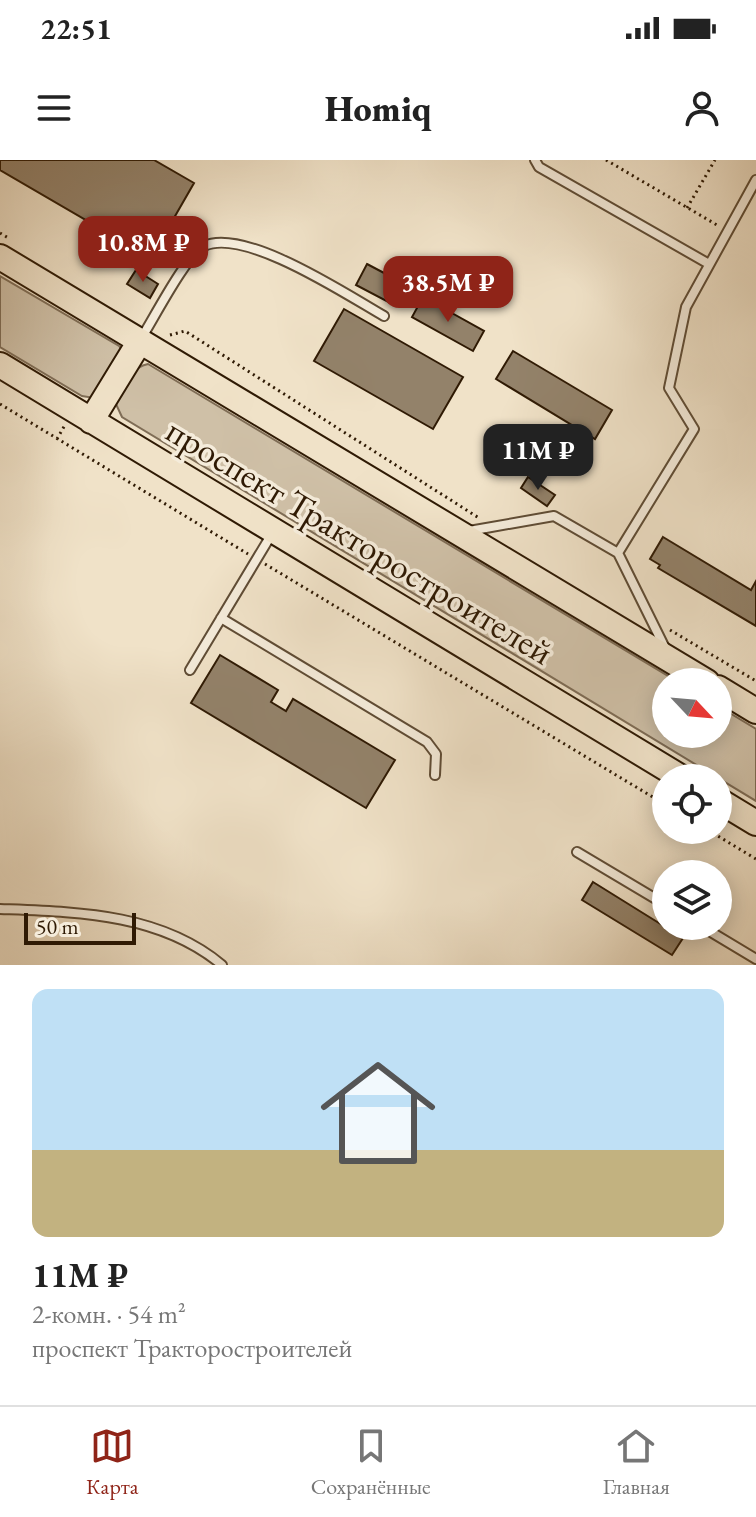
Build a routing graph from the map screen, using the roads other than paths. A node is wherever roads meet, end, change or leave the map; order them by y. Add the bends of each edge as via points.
1 (535, 160) edge
2 (756, 180) edge
3 (752, 195) edge
4 (7, 249) edge
5 (709, 264) junction
6 (384, 316) dead end
7 (145, 332) junction
8 (0, 365) edge
9 (79, 421) junction
10 (274, 531) junction
11 (459, 532) junction
12 (618, 553) junction
13 (221, 618) junction
14 (671, 660) junction
15 (684, 668) edge
16 (190, 670) dead end
17 (732, 696) edge
18 (756, 711) edge
19 (659, 764) edge
20 (435, 775) dead end
21 (732, 808) edge
22 (756, 823) edge
23 (577, 852) dead end
24 (652, 897) edge
25 (0, 909) edge
26 (724, 940) edge
27 (756, 959) edge
28 (222, 965) edge

1 - 5 lane
2 - 3 lane
3 - 5 lane
4 - 7 main road, проспект Тракторостроителей
5 - 12 lane via 686,307 669,388 694,429
6 - 7 lane via 286,261 258,249 219,244 204,246 191,258
7 - 9 main road
7 - 11 main road, проспект Тракторостроителей
8 - 9 main road, проспект Тракторостроителей
9 - 10 main road, проспект Тракторостроителей
10 - 13 lane
10 - 19 main road, проспект Тракторостроителей
11 - 12 lane via 554,516
11 - 14 main road, проспект Тракторостроителей
12 - 14 lane
13 - 16 lane
13 - 20 lane via 427,742 436,754
14 - 15 main road, проспект Тракторостроителей
17 - 18 main road
21 - 22 main road
23 - 24 lane
25 - 28 lane via 121,919 187,941
26 - 27 lane

